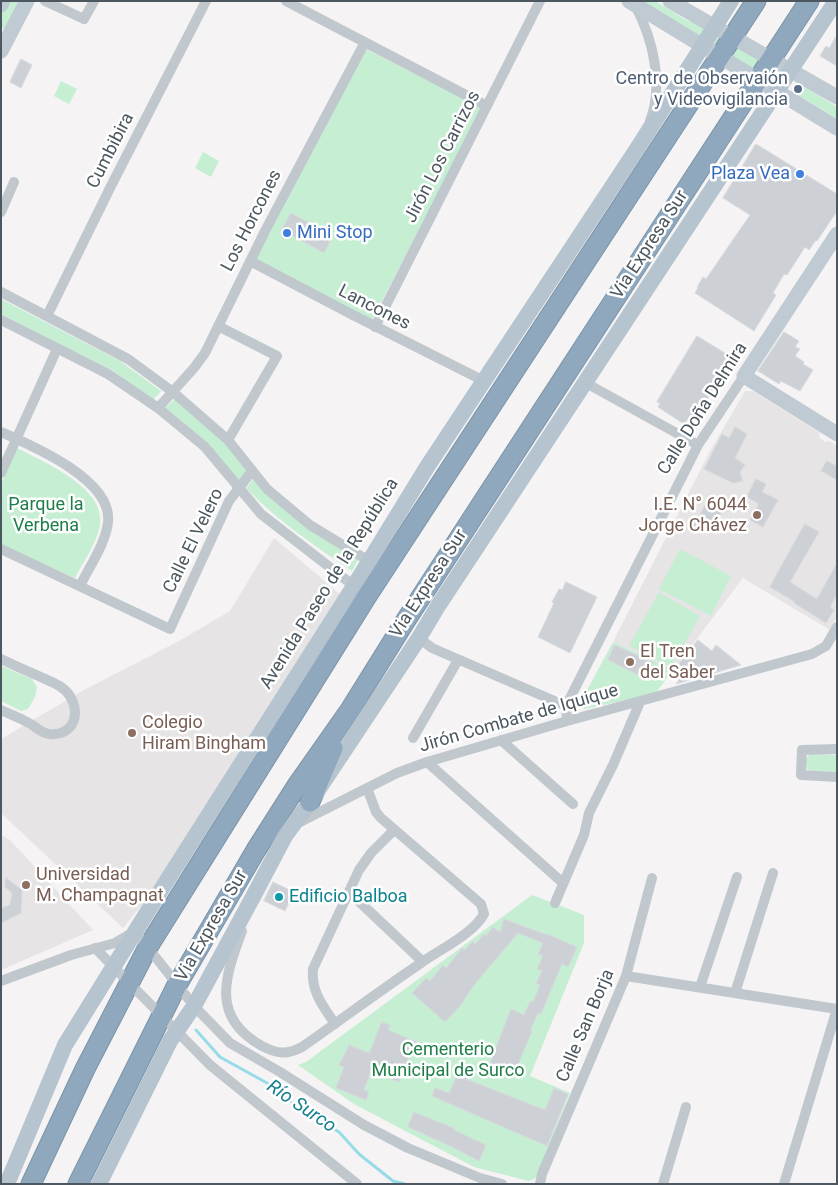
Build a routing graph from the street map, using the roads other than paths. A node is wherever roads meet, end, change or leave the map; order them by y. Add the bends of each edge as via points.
1 (3, 1) edge
2 (27, 1) edge
3 (45, 1) edge
4 (94, 1) edge
5 (206, 1) edge
6 (286, 1) edge
7 (540, 1) edge
8 (663, 1) edge
9 (670, 1) edge
10 (731, 1) edge
11 (756, 1) edge
12 (809, 1) edge
13 (836, 1) edge
14 (632, 2) edge
15 (1, 5) edge
16 (697, 16) junction
17 (715, 27) junction
18 (6, 33) edge
19 (732, 37) junction
20 (365, 42) junction
21 (703, 46) junction
22 (1, 51) edge
23 (719, 56) junction
24 (771, 59) junction
25 (791, 71) junction
26 (758, 80) junction
27 (778, 92) junction
28 (837, 98) edge
29 (487, 106) junction
30 (837, 128) edge
31 (637, 149) junction
32 (14, 182) dead end
33 (1, 212) edge
34 (837, 234) edge
35 (250, 261) junction
36 (1, 292) edge
37 (47, 316) junction
38 (1, 320) edge
39 (218, 326) junction
40 (375, 327) junction
41 (57, 349) junction
42 (744, 376) junction
43 (484, 381) junction
44 (586, 383) junction
45 (173, 392) junction
46 (158, 408) junction
47 (1, 432) edge
48 (837, 434) edge
49 (17, 439) junction
50 (228, 440) junction
51 (698, 445) junction
52 (252, 470) junction
53 (1, 473) edge
54 (239, 487) junction
55 (1, 549) edge
56 (369, 562) junction
57 (80, 586) junction
58 (354, 586) junction
59 (837, 627) edge
60 (419, 638) junction
61 (1, 659) edge
62 (458, 660) junction
63 (640, 702) junction
64 (566, 706) junction
65 (1, 710) edge
66 (350, 710) junction
67 (567, 721) junction
68 (413, 738) dead end
69 (501, 740) junction
70 (837, 749) edge
71 (427, 762) junction
72 (837, 777) edge
73 (367, 788) junction
74 (310, 802) junction
75 (573, 804) dead end
76 (294, 824) junction
77 (394, 830) junction
78 (773, 873) dead end
79 (737, 877) dead end
80 (652, 878) dead end
81 (563, 883) junction
82 (349, 892) junction
83 (254, 895) junction
84 (555, 903) dead end
85 (135, 931) junction
86 (148, 947) junction
87 (95, 948) junction
88 (422, 961) junction
89 (113, 967) junction
90 (626, 976) junction
91 (1, 982) edge
92 (129, 983) junction
93 (177, 985) junction
94 (700, 987) junction
95 (735, 993) junction
96 (194, 1006) junction
97 (162, 1017) junction
98 (836, 1017) edge
99 (335, 1024) junction
100 (176, 1031) junction
101 (686, 1108) dead end
102 (7, 1184) edge
103 (31, 1184) edge
104 (78, 1184) edge
105 (98, 1184) edge
106 (358, 1184) edge
107 (502, 1184) edge
108 (540, 1184) edge
109 (663, 1184) edge
110 (784, 1184) edge

1 - 15 main road
2 - 18 main road
3 - 4 street via 84,19
5 - 37 street, Cumbibira
6 - 20 street
7 - 29 street, Jirón Los Carrizos
8 - 16 main road via 685,14
9 - 16 main road
10 - 17 main road, Avenida Paseo de la República
11 - 19 highway
12 - 24 highway, Via Expresa Sur
13 - 25 main road
14 - 21 main road
14 - 31 street, Avenida Paseo de la República via 651,46 656,86 651,118
16 - 17 main road
17 - 19 main road
17 - 21 main road, Avenida Paseo de la República
18 - 22 main road
19 - 23 highway
19 - 24 main road
20 - 29 street
20 - 35 street, Los Horcones
21 - 23 main road
21 - 31 main road, Avenida Paseo de la República
23 - 26 main road
23 - 86 highway via 367,596
24 - 25 main road
24 - 26 highway, Via Expresa Sur
25 - 27 main road
25 - 28 main road
26 - 27 main road
26 - 66 highway, Via Expresa Sur
27 - 30 main road
27 - 44 main road
29 - 40 street, Jirón Los Carrizos
31 - 43 main road, Avenida Paseo de la República
32 - 33 street
34 - 42 main road, Calle Doña Delmira
35 - 39 street, Los Horcones
35 - 40 street, Lancones
36 - 37 street
37 - 45 street via 128,359
38 - 41 street
39 - 45 street, Los Horcones via 194,368
39 - 50 street via 277,356
40 - 43 street, Lancones
41 - 46 street via 108,374
41 - 49 street
42 - 48 main road
42 - 51 street, Calle Doña Delmira
43 - 56 main road, Avenida Paseo de la República
44 - 51 street
44 - 60 main road
45 - 46 street, Los Horcones
45 - 50 street
46 - 54 street via 205,447
47 - 49 street
49 - 53 street
49 - 57 street via 57,459 80,475 101,496 109,521
50 - 52 street
51 - 64 street, Calle Doña Delmira
52 - 54 street, Calle El Velero
52 - 56 street via 267,489 310,525
54 - 57 street, Calle El Velero via 229,501 170,629
54 - 58 street via 261,514
55 - 57 street
56 - 58 main road, Avenida Paseo de la República
58 - 85 main road, Avenida Paseo de la República
59 - 63 street, Jirón Combate de Iquique via 826,646 812,654
60 - 62 street
60 - 74 main road
61 - 65 street via 60,686 72,697 76,712 71,726 52,734
62 - 64 street
62 - 68 street
63 - 67 street, Jirón Combate de Iquique
63 - 81 street via 589,813 584,835
64 - 67 street
66 - 74 highway
66 - 93 highway, Via Expresa Sur via 256,850
67 - 69 street, Jirón Combate de Iquique
69 - 71 street, Jirón Combate de Iquique
69 - 75 street
70 - 72 street via 802,750 801,775
71 - 73 street, Jirón Combate de Iquique
71 - 81 street
73 - 76 street, Jirón Combate de Iquique
73 - 77 street via 376,812
74 - 76 main road
76 - 83 main road via 284,836
77 - 82 street via 364,861
77 - 88 street via 463,887 484,909 475,926
78 - 95 street
79 - 94 street
80 - 90 street, Calle San Borja
81 - 84 street
82 - 88 street
82 - 99 street via 313,969 317,998
83 - 96 main road
83 - 99 street via 229,966 225,989 231,1015 239,1028 258,1043 284,1053 294,1051
85 - 86 street
85 - 87 street via 115,943
85 - 89 main road, Avenida Paseo de la República
86 - 92 highway
86 - 93 street
87 - 89 street
87 - 91 street
88 - 99 street
89 - 92 street
89 - 102 main road, Avenida Paseo de la República via 65,1045
90 - 94 street
90 - 108 street, Calle San Borja
92 - 97 street
92 - 103 highway
93 - 96 street
93 - 97 highway, Via Expresa Sur
94 - 95 street
95 - 98 street
96 - 100 main road
96 - 107 street via 230,1043 364,1125 408,1148
97 - 100 street
97 - 104 highway, Via Expresa Sur
98 - 110 street
100 - 105 main road
100 - 106 street via 226,1078
101 - 109 street

